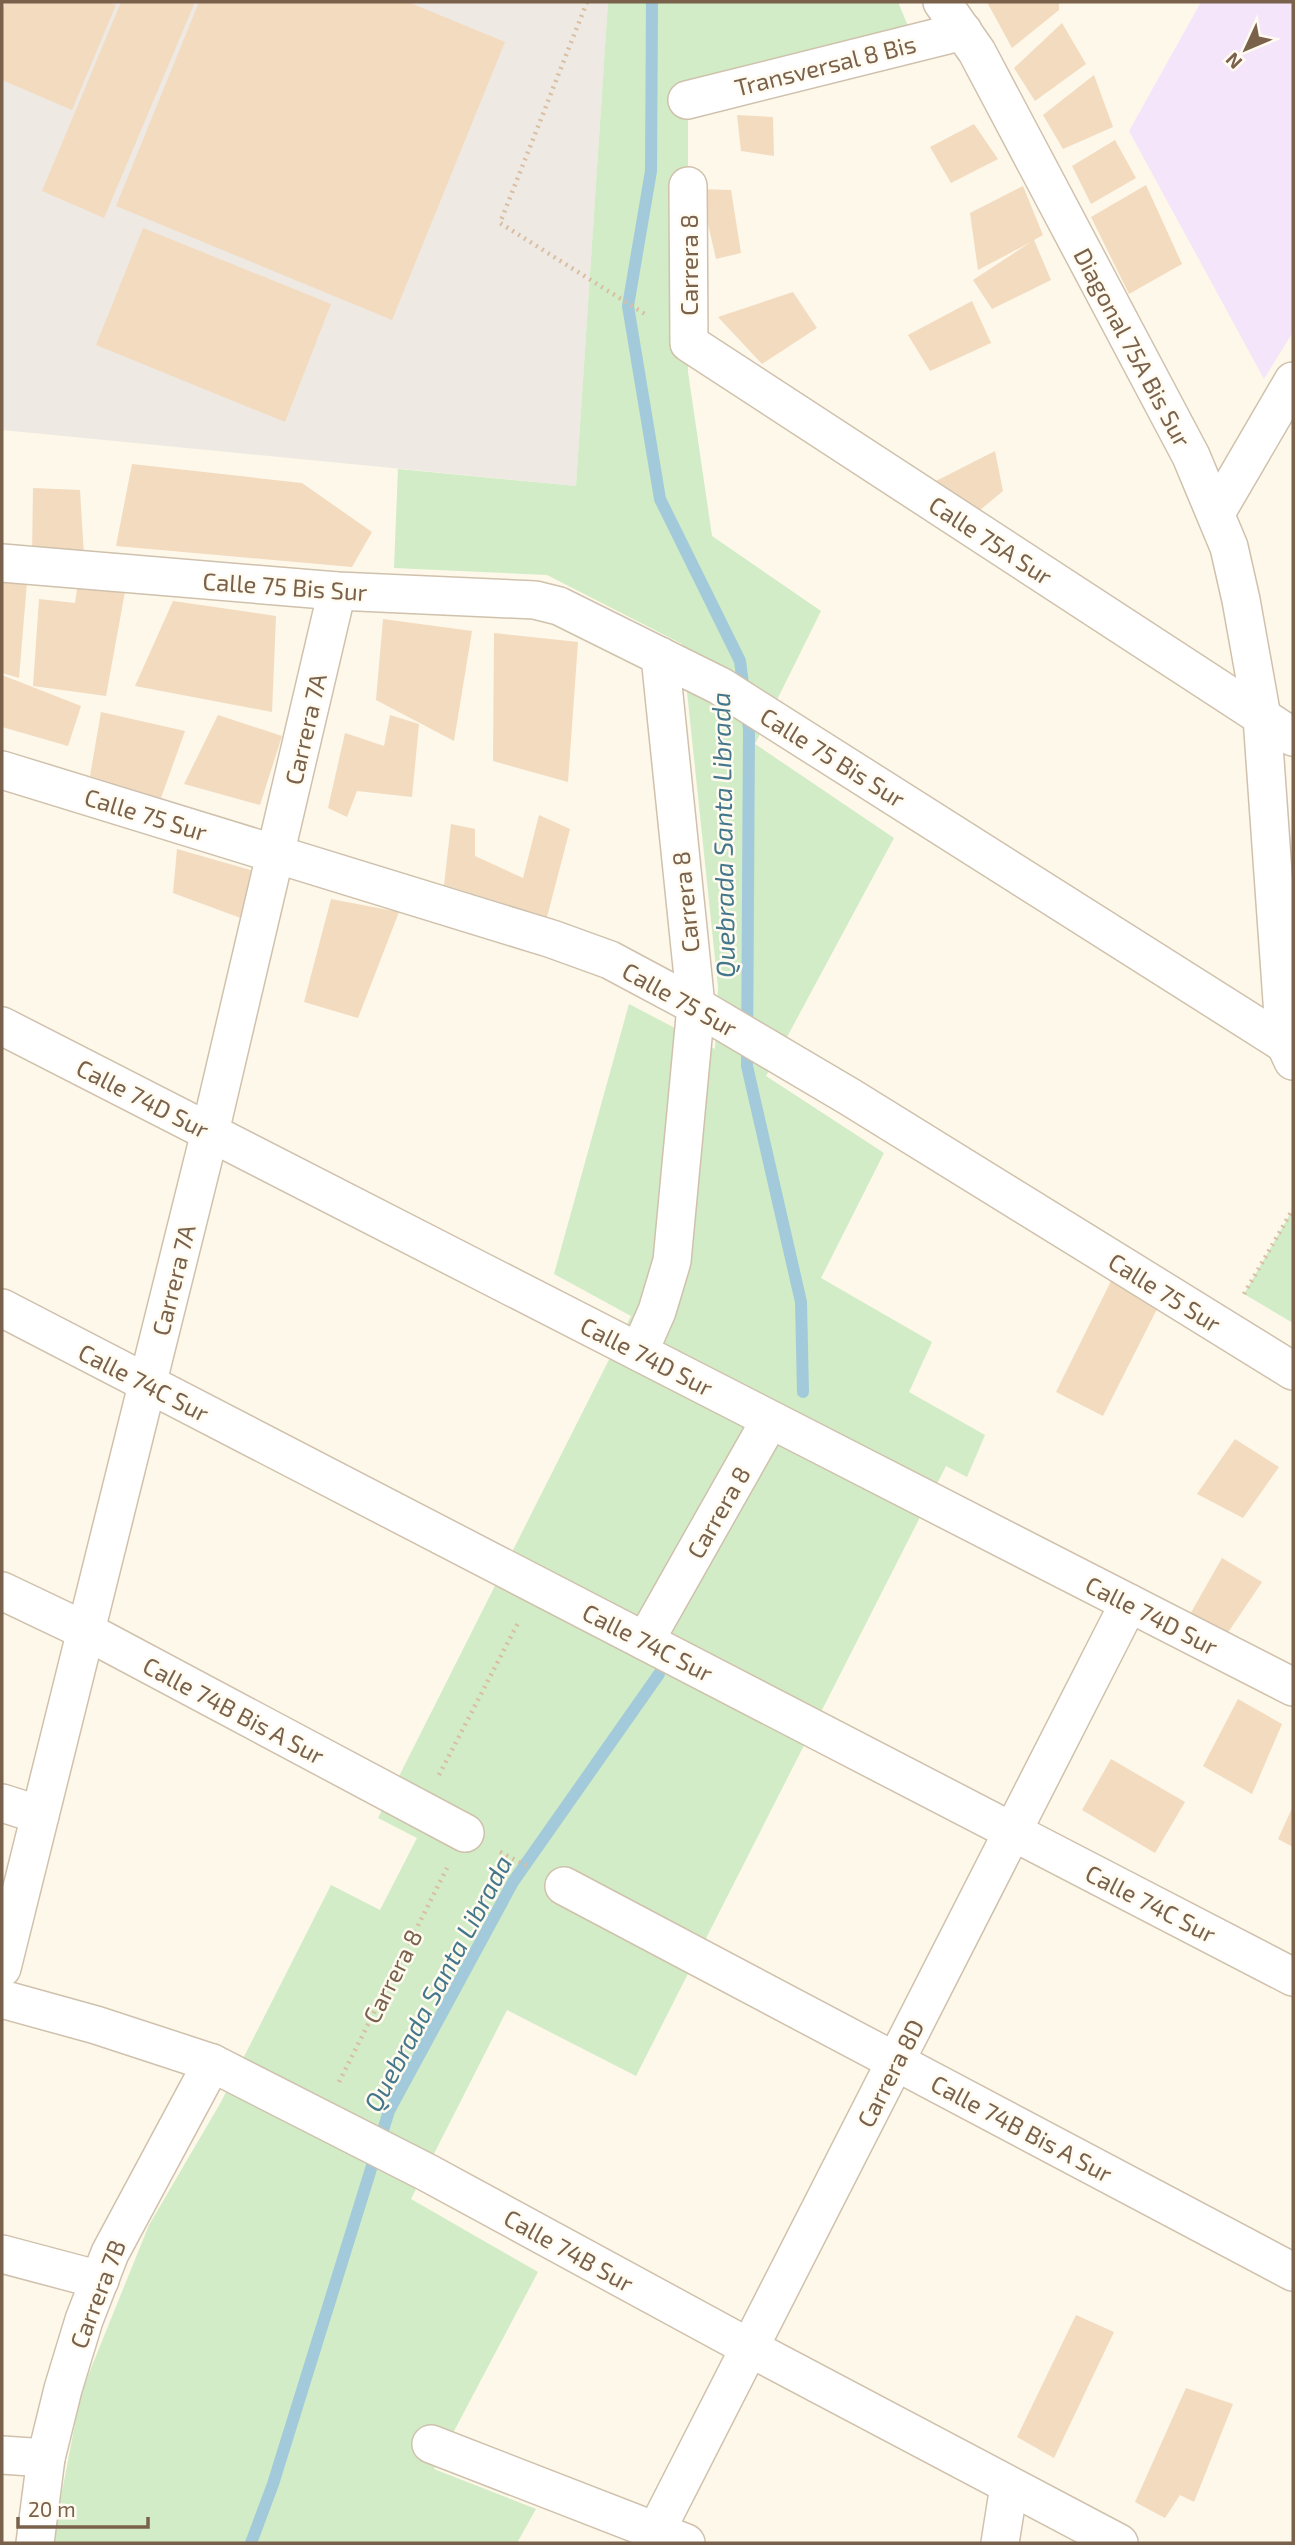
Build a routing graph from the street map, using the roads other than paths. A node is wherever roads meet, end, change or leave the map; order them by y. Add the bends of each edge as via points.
1 (942, 2) edge
2 (963, 31) junction
3 (687, 100) dead end
4 (688, 186) dead end
5 (689, 343) joint
6 (1293, 381) edge
7 (1216, 513) junction
8 (2, 563) edge
9 (337, 591) junction
10 (660, 656) junction
11 (1262, 717) junction
12 (1293, 737) edge
13 (2, 770) edge
14 (275, 853) junction
15 (708, 1013) junction
16 (2, 1026) edge
17 (1289, 1052) edge
18 (210, 1132) junction
19 (2, 1308) edge
20 (639, 1352) junction
21 (1293, 1371) edge
22 (147, 1384) junction
23 (770, 1420) junction
24 (2, 1591) edge
25 (1129, 1603) junction
26 (86, 1631) junction
27 (645, 1641) junction
28 (1293, 1687) edge
29 (2, 1803) edge
30 (40, 1815) junction
31 (1013, 1832) junction
32 (464, 1833) road end
33 (551, 1879) road end
34 (2, 1968) edge
35 (1293, 1977) edge
36 (2, 1999) edge
37 (896, 2061) junction
38 (212, 2063) junction
39 (2, 2254) edge
40 (1293, 2272) edge
41 (100, 2280) junction
42 (750, 2348) junction
43 (431, 2444) dead end
44 (2, 2455) edge
45 (46, 2458) junction
46 (1009, 2486) junction
47 (664, 2540) edge
48 (35, 2543) edge
49 (1000, 2543) edge
50 (1119, 2543) edge

1 - 2 street, Diagonal 75A Bis Sur
2 - 3 street, Transversal 8 Bis
2 - 7 street, Diagonal 75A Bis Sur via 1191,456
4 - 5 street, Carrera 8
5 - 11 street, Calle 75A Sur
6 - 7 street
7 - 11 street, Diagonal 75A Bis Sur via 1241,600
8 - 9 street, Calle 75 Bis Sur
9 - 10 street, Calle 75 Bis Sur via 535,600 559,606
9 - 14 street, Carrera 7A
10 - 15 street, Carrera 8
10 - 17 street, Calle 75 Bis Sur via 769,716
11 - 12 street, Calle 75A Sur
11 - 17 street, Diagonal 75A Bis Sur
13 - 14 street, Calle 75 Sur
14 - 15 street, Calle 75 Sur via 610,960
14 - 18 street, Carrera 7A
15 - 20 street, Carrera 8 via 672,1261
15 - 21 street, Calle 75 Sur
16 - 18 street, Calle 74D Sur
18 - 20 street, Calle 74D Sur
18 - 22 street, Carrera 7A
19 - 22 street, Calle 74C Sur
20 - 23 street, Calle 74D Sur
22 - 26 street, Carrera 7A
22 - 27 street, Calle 74C Sur
23 - 25 street, Calle 74D Sur
23 - 27 street, Carrera 8
24 - 26 street, Calle 74B Bis A Sur
25 - 28 street, Calle 74D Sur
25 - 31 street, Carrera 8D
26 - 30 street, Carrera 7A
26 - 32 street, Calle 74B Bis A Sur
27 - 31 street, Calle 74C Sur
29 - 30 street
30 - 34 street, Carrera 7A
31 - 35 street, Calle 74C Sur
31 - 37 street, Carrera 8D
33 - 37 street, Calle 74B Bis A Sur
36 - 38 street, Calle 74B Sur
37 - 40 street, Calle 74B Bis A Sur
37 - 42 street, Carrera 8D
38 - 41 street, Carrera 7B
38 - 42 street, Calle 74B Sur
39 - 41 street
41 - 45 street, Carrera 7B via 63,2389
42 - 46 street, Calle 74B Sur
42 - 47 street, Carrera 8D
43 - 47 street
44 - 45 street
45 - 48 street, Carrera 7B
46 - 49 street
46 - 50 street, Calle 74B Sur

